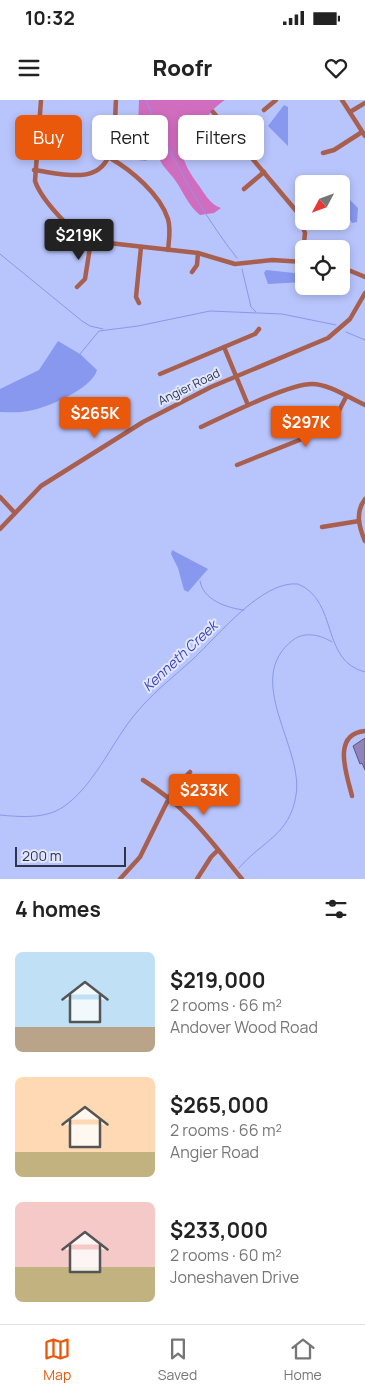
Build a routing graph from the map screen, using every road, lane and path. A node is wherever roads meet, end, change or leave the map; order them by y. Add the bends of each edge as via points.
1 (41, 100) edge
2 (116, 100) edge
3 (276, 100) edge
4 (342, 100) edge
5 (365, 102) edge
6 (264, 110) dead end
7 (213, 112) dead end
8 (350, 112) junction
9 (115, 115) edge
10 (215, 115) edge
11 (364, 134) edge
12 (323, 153) dead end
13 (108, 160) edge
14 (113, 160) edge
15 (254, 160) edge
16 (34, 170) junction
17 (264, 172) junction
18 (244, 189) dead end
19 (305, 240) edge
20 (91, 241) junction
21 (141, 247) junction
22 (168, 250) junction
23 (198, 253) junction
24 (295, 261) edge
25 (350, 271) edge
26 (192, 272) dead end
27 (365, 277) edge
28 (77, 287) dead end
29 (365, 293) edge
30 (139, 303) dead end
31 (259, 329) dead end
32 (224, 347) junction
33 (160, 374) dead end
34 (236, 376) junction
35 (346, 397) junction
36 (248, 405) junction
37 (365, 405) edge
38 (201, 427) dead end
39 (237, 465) dead end
40 (0, 497) edge
41 (365, 499) edge
42 (14, 512) junction
43 (359, 521) junction
44 (322, 527) dead end
45 (0, 528) edge
46 (365, 541) edge
47 (365, 731) edge
48 (190, 772) dead end
49 (143, 780) dead end
50 (352, 796) dead end
51 (169, 798) junction
52 (218, 850) junction
53 (120, 879) edge
54 (197, 879) edge
55 (242, 879) edge

1 - 16 street
2 - 9 street
3 - 6 street
4 - 8 street
5 - 8 street
7 - 10 street
8 - 11 street
11 - 12 street
13 - 16 street via 82,176
14 - 22 street via 132,172 164,209 169,229
15 - 17 street
16 - 20 street via 37,189 70,228
17 - 18 street
17 - 19 street via 302,220
20 - 21 street
20 - 28 street via 85,278
21 - 22 street
21 - 30 street via 136,297
22 - 23 street
23 - 24 street via 235,264
23 - 26 street via 197,265
25 - 27 street
29 - 34 street, Angier Road via 350,319 328,338
31 - 32 street via 255,334
32 - 33 street
32 - 34 street
34 - 36 street
34 - 42 street, Angier Road via 176,404 87,456 41,486
35 - 36 street via 313,384
35 - 37 street
35 - 39 street via 326,429
36 - 38 street
40 - 42 street
41 - 43 street
42 - 45 street, Angier Road
43 - 44 street
43 - 46 street
47 - 50 street via 353,734 343,750
48 - 51 street
49 - 51 street
51 - 52 street via 187,812
51 - 53 street via 140,857
52 - 54 street
52 - 55 street

